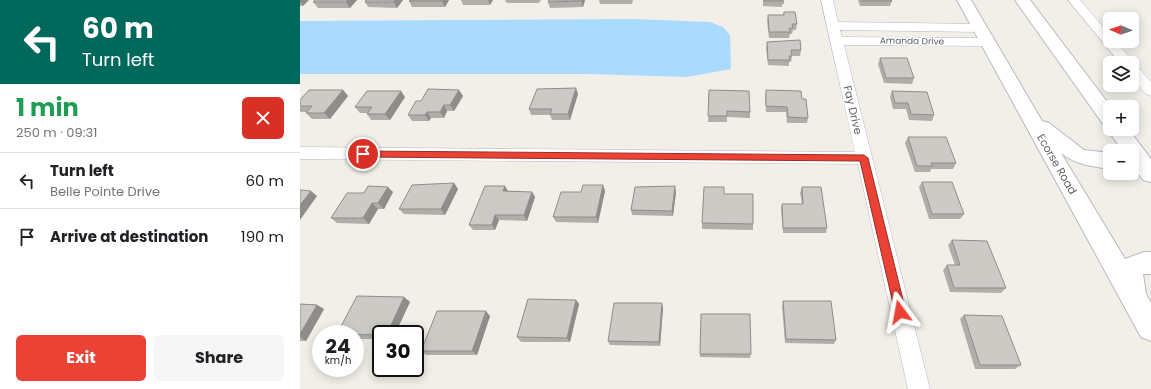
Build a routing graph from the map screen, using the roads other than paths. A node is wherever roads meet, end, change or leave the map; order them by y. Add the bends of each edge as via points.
1 (827, 0) edge
2 (964, 0) edge
3 (1022, 0) edge
4 (1074, 0) edge
5 (832, 26) junction
6 (984, 35) junction
7 (836, 41) junction
8 (1121, 56) edge
9 (1139, 77) edge
10 (1151, 91) edge
11 (1103, 110) edge
12 (1030, 118) junction
13 (1125, 141) edge
14 (300, 153) edge
15 (864, 158) junction
16 (1103, 160) edge
17 (1151, 174) edge
18 (1151, 262) edge
19 (1133, 295) junction
20 (1151, 328) edge
21 (919, 389) edge

1 - 5 street, Fay Drive
2 - 6 main road, Ecorse Road
3 - 11 main road
4 - 8 street
5 - 6 street, Amanda Drive
5 - 7 street, Fay Drive
6 - 7 street, Amanda Drive
6 - 12 main road, Ecorse Road
7 - 15 street, Fay Drive
9 - 10 street
12 - 16 main road via 1077,155
12 - 19 main road, Ecorse Road
13 - 17 main road
14 - 15 street
15 - 21 street, Fay Drive
18 - 19 main road via 1134,266 1130,274
19 - 20 main road, Ecorse Road

